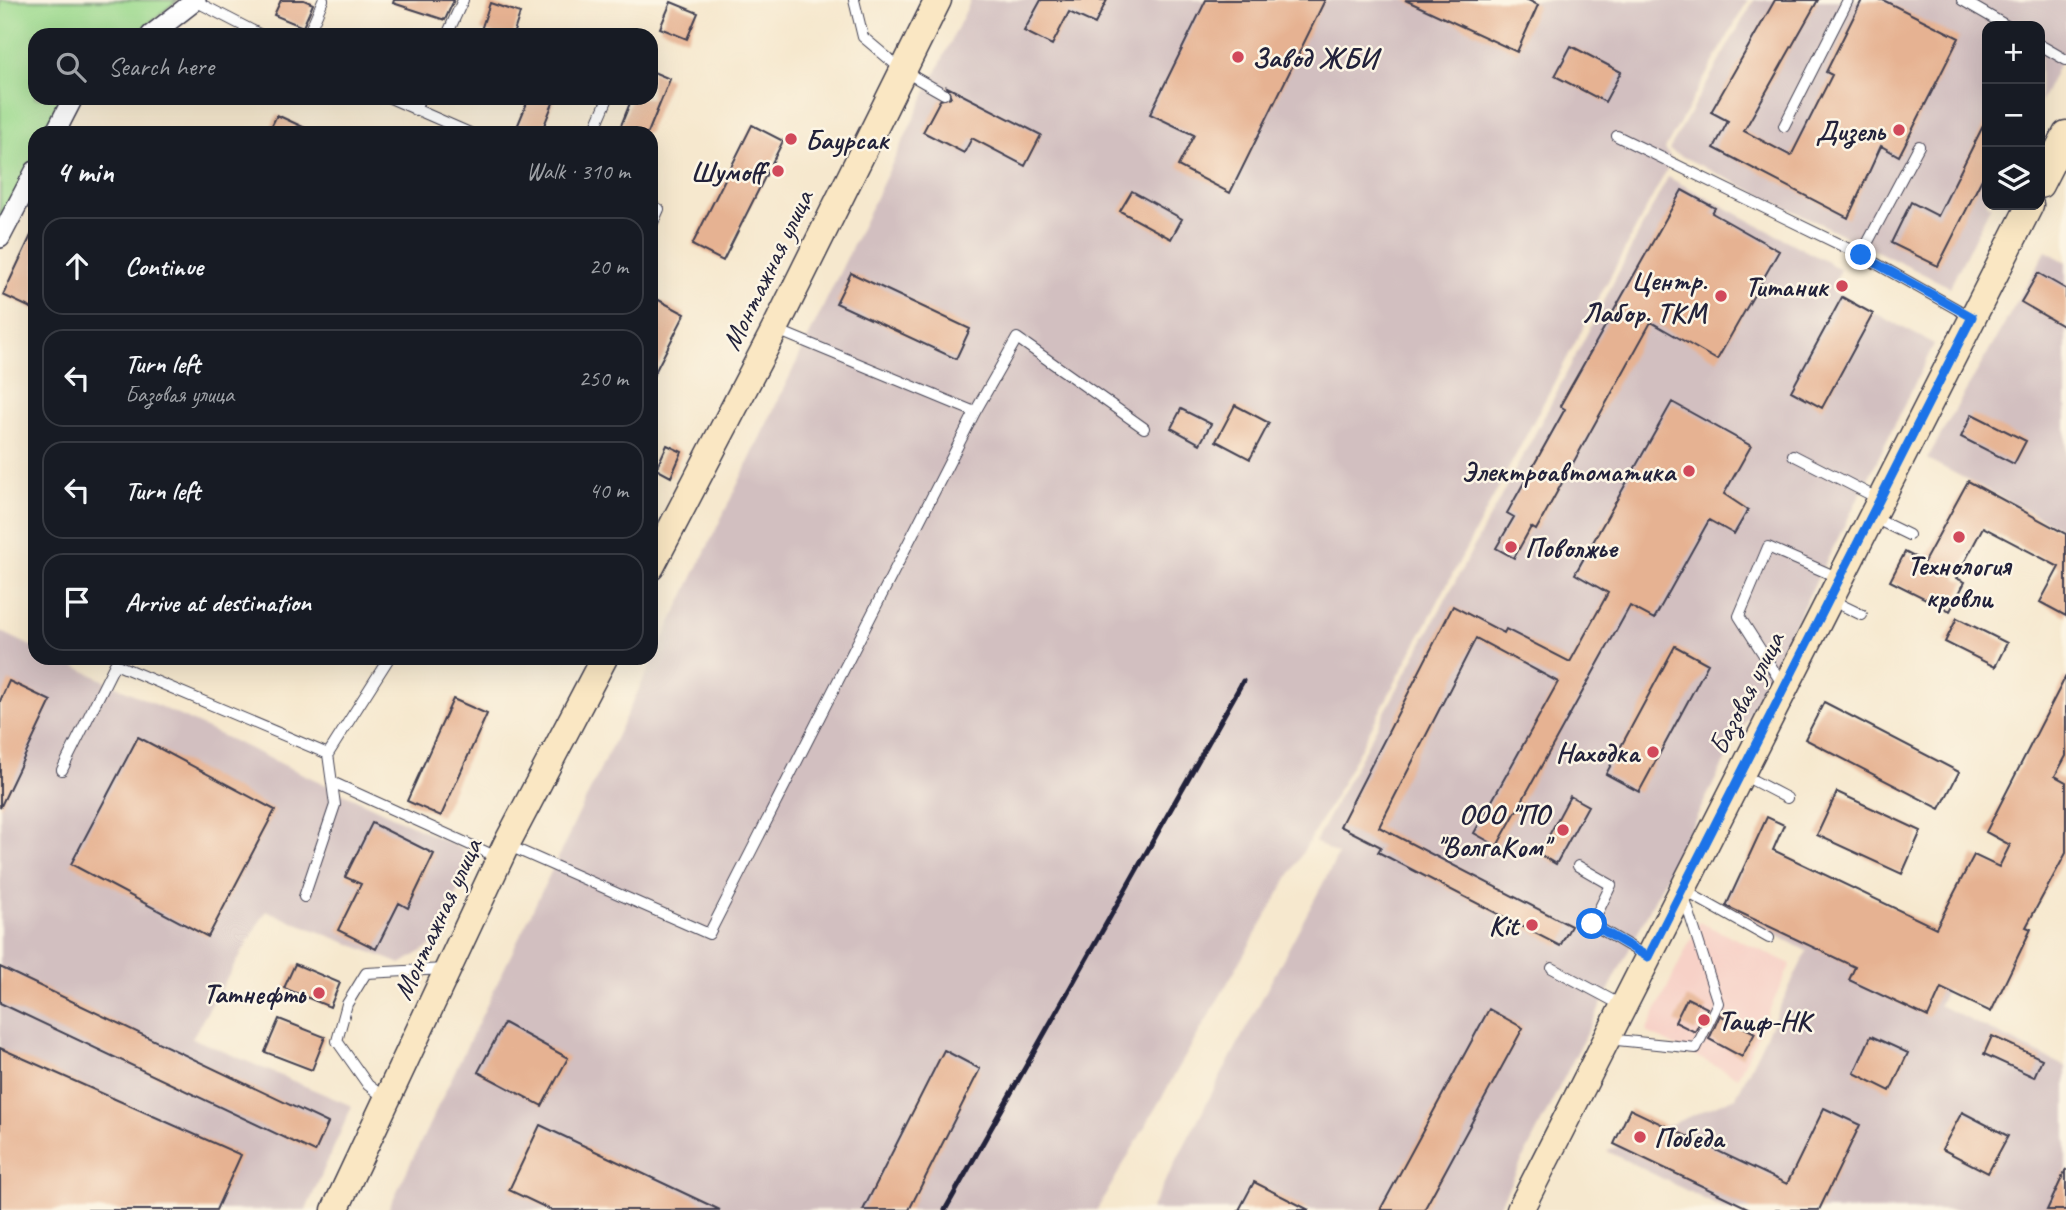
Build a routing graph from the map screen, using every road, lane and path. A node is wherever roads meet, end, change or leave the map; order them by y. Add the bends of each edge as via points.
1 (195, 0) edge
2 (323, 0) edge
3 (463, 0) edge
4 (854, 0) edge
5 (938, 0) edge
6 (1848, 0) edge
7 (1962, 0) edge
8 (1998, 21) edge
9 (160, 28) edge
10 (248, 28) edge
11 (311, 28) edge
12 (450, 28) edge
13 (2045, 48) edge
14 (2066, 60) edge
15 (902, 71) junction
16 (944, 94) dead end
17 (70, 105) edge
18 (405, 105) edge
19 (417, 105) edge
20 (605, 105) edge
21 (415, 110) junction
22 (59, 126) edge
23 (453, 126) edge
24 (596, 126) edge
25 (1784, 126) dead end
26 (2066, 134) edge
27 (1617, 136) dead end
28 (1919, 146) dead end
29 (2045, 175) edge
30 (28, 184) edge
31 (2027, 210) edge
32 (0, 238) edge
33 (1861, 255) junction
34 (1972, 317) junction
35 (775, 330) junction
36 (975, 412) junction
37 (1144, 428) dead end
38 (1793, 455) dead end
39 (1875, 508) junction
40 (1909, 535) dead end
41 (658, 554) edge
42 (1834, 589) junction
43 (1862, 615) dead end
44 (114, 665) edge
45 (117, 665) edge
46 (385, 665) edge
47 (600, 665) edge
48 (1784, 687) junction
49 (328, 754) junction
50 (62, 770) dead end
51 (1740, 774) junction
52 (332, 782) junction
53 (1787, 798) dead end
54 (503, 852) junction
55 (1578, 866) dead end
56 (1681, 889) junction
57 (304, 897) dead end
58 (1582, 918) dead end
59 (1592, 924) junction
60 (1769, 938) dead end
61 (1648, 957) junction
62 (449, 968) junction
63 (1552, 968) dead end
64 (1623, 1006) junction
65 (1607, 1039) junction
66 (387, 1100) junction
67 (335, 1210) edge
68 (1520, 1210) edge

1 - 9 street
1 - 10 lane
2 - 11 lane
3 - 12 lane
4 - 15 lane via 863,37
5 - 15 street, Монтажная улица
6 - 25 lane
7 - 8 lane
13 - 14 lane
15 - 16 lane
15 - 35 street, Монтажная улица
17 - 22 street
18 - 21 lane
19 - 21 lane
20 - 24 lane
21 - 23 lane
26 - 29 street
27 - 33 lane
28 - 33 lane
30 - 32 street
31 - 34 street, Базовая улица
33 - 34 lane
34 - 39 street, Базовая улица
35 - 36 lane
35 - 41 street, Монтажная улица
36 - 37 lane via 1017,338
36 - 54 lane via 709,934
38 - 39 lane
39 - 40 lane
39 - 42 street, Базовая улица
42 - 43 lane
42 - 48 street, Базовая улица
42 - 48 lane via 1768,547 1739,616
44 - 50 lane
45 - 49 lane
46 - 49 lane
47 - 54 street, Монтажная улица
48 - 51 street, Базовая улица
49 - 52 lane
51 - 53 lane
51 - 56 street, Базовая улица
52 - 54 lane
52 - 57 lane via 335,805
54 - 62 street, Монтажная улица
55 - 59 lane via 1611,885
56 - 60 lane
56 - 61 street, Базовая улица
56 - 65 lane via 1718,1003 1696,1048
58 - 59 lane
59 - 61 lane
61 - 64 street, Базовая улица
62 - 66 street, Монтажная улица
62 - 66 lane via 366,973 347,1003 337,1041 368,1085
63 - 64 lane
64 - 65 street, Базовая улица
65 - 68 street, Базовая улица
66 - 67 street, Монтажная улица

